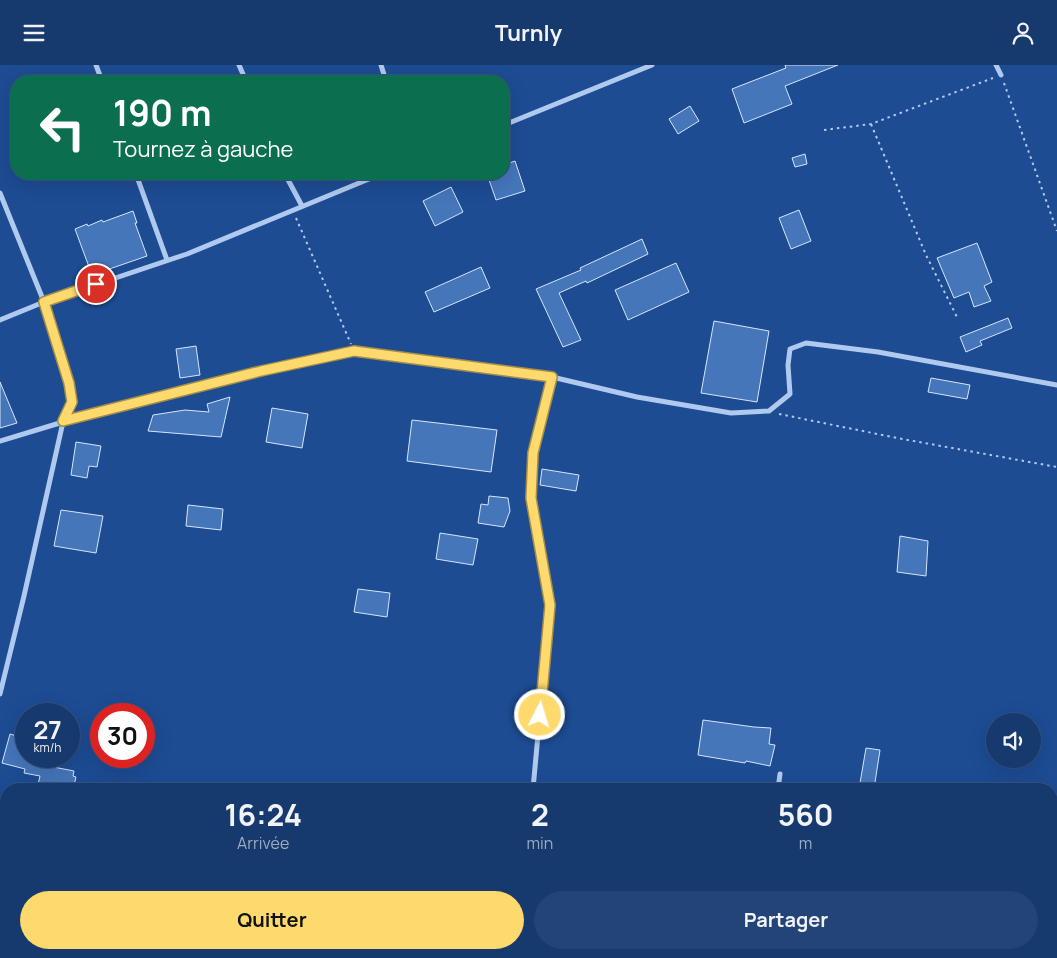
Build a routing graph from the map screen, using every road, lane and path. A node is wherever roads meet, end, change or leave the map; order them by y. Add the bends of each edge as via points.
1 (652, 65) edge
2 (996, 65) edge
3 (1000, 75) junction
4 (510, 123) edge
5 (871, 123) junction
6 (824, 130) dead end
7 (138, 180) edge
8 (288, 180) edge
9 (365, 180) edge
10 (0, 193) edge
11 (302, 206) junction
12 (292, 210) junction
13 (1057, 231) edge
14 (167, 260) junction
15 (44, 302) junction
16 (958, 319) dead end
17 (0, 320) edge
18 (354, 351) junction
19 (552, 377) junction
20 (1057, 385) edge
21 (770, 411) junction
22 (63, 421) junction
23 (0, 441) edge
24 (1057, 467) edge
25 (0, 694) edge
26 (780, 774) dead end
27 (534, 783) edge
28 (779, 783) edge

1 - 4 street
2 - 3 street
3 - 5 path
3 - 13 path
5 - 6 path
5 - 16 path via 926,255
7 - 14 street
8 - 11 street
9 - 11 street
10 - 15 street
11 - 12 street
12 - 14 street
12 - 18 path
14 - 15 street
15 - 17 street
15 - 22 street via 69,383 72,402
18 - 19 street
18 - 22 street
19 - 21 street via 637,397 731,413
19 - 27 street via 533,453 531,498 550,605
20 - 21 street via 878,352 806,343 790,349 790,394
21 - 24 path
22 - 23 street
22 - 25 street
26 - 28 street

